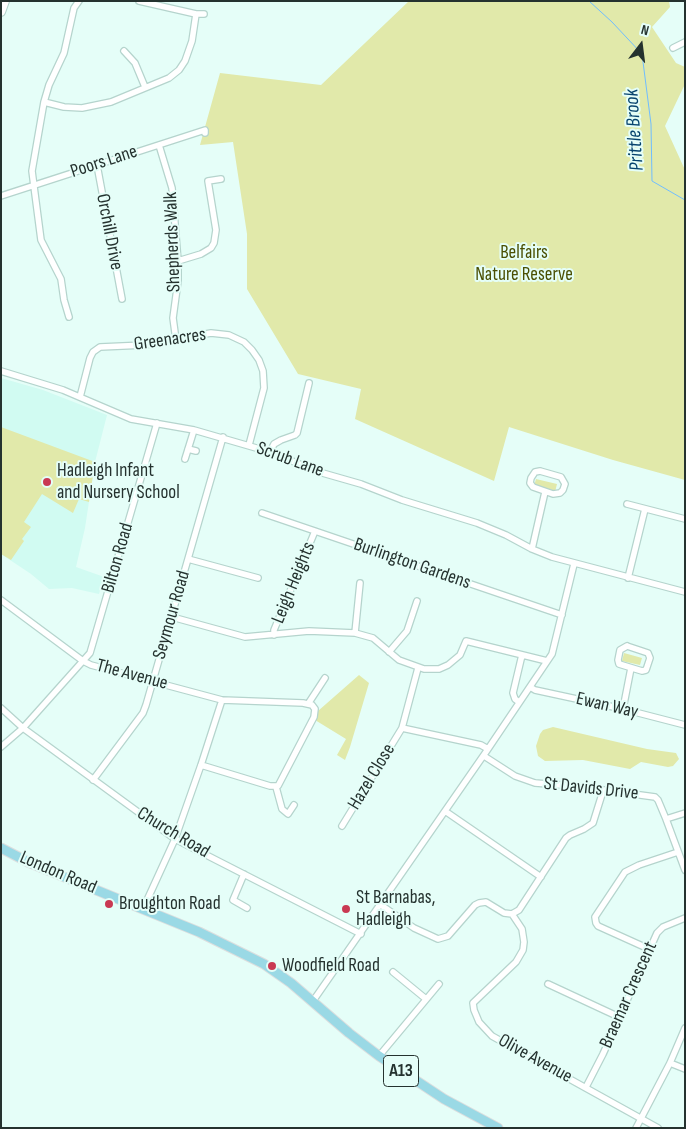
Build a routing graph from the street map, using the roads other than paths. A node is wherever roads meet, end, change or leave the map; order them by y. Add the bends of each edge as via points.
1 (5, 1) edge
2 (80, 1) edge
3 (139, 1) edge
4 (1, 12) edge
5 (196, 14) junction
6 (204, 14) dead end
7 (685, 42) edge
8 (673, 48) dead end
9 (124, 51) dead end
10 (145, 87) junction
11 (44, 102) junction
12 (205, 133) dead end
13 (159, 145) junction
14 (97, 166) junction
15 (221, 179) dead end
16 (33, 184) junction
17 (1, 196) edge
18 (178, 261) junction
19 (122, 299) dead end
20 (69, 316) dead end
21 (176, 340) junction
22 (1, 371) edge
23 (309, 382) dead end
24 (80, 397) junction
25 (157, 423) junction
26 (194, 430) junction
27 (224, 437) junction
28 (249, 445) junction
29 (188, 448) junction
30 (196, 451) dead end
31 (270, 452) junction
32 (185, 459) dead end
33 (545, 492) junction
34 (626, 504) dead end
35 (645, 509) junction
36 (262, 513) dead end
37 (685, 519) edge
38 (315, 531) junction
39 (532, 550) junction
40 (188, 559) junction
41 (574, 564) junction
42 (258, 578) dead end
43 (628, 578) junction
44 (360, 583) dead end
45 (685, 592) edge
46 (1, 600) edge
47 (417, 601) dead end
48 (562, 615) junction
49 (172, 617) junction
50 (355, 633) junction
51 (274, 635) junction
52 (388, 652) junction
53 (522, 655) junction
54 (83, 661) junction
55 (547, 661) junction
56 (418, 668) junction
57 (631, 668) junction
58 (325, 678) dead end
59 (154, 681) junction
60 (530, 687) junction
61 (222, 700) junction
62 (520, 702) junction
63 (308, 704) junction
64 (1, 708) edge
65 (623, 709) junction
66 (685, 725) edge
67 (23, 728) junction
68 (402, 728) junction
69 (1, 747) edge
70 (488, 749) junction
71 (484, 756) junction
72 (201, 766) junction
73 (93, 780) junction
74 (276, 788) junction
75 (602, 791) junction
76 (294, 805) dead end
77 (445, 811) junction
78 (685, 813) edge
79 (666, 819) junction
80 (342, 826) dead end
81 (175, 838) junction
82 (1, 848) edge
83 (678, 852) junction
84 (685, 870) edge
85 (244, 874) junction
86 (541, 877) junction
87 (381, 905) junction
88 (247, 908) dead end
89 (143, 909) junction
90 (512, 914) junction
91 (685, 918) edge
92 (361, 934) junction
93 (649, 949) junction
94 (393, 972) dead end
95 (439, 984) dead end
96 (548, 984) dead end
97 (426, 999) junction
98 (313, 1001) junction
99 (619, 1017) junction
100 (685, 1028) edge
101 (379, 1056) junction
102 (670, 1063) junction
103 (685, 1069) edge
104 (586, 1086) junction
105 (642, 1118) junction
106 (488, 1125) edge
107 (498, 1128) edge
108 (636, 1128) edge
109 (658, 1128) edge

1 - 4 street
2 - 11 street via 74,8 64,53
3 - 5 street
5 - 6 street
5 - 10 street via 192,41 179,70 169,78
7 - 8 street
9 - 10 street via 135,63
10 - 11 street via 111,102 82,108
11 - 16 street via 32,162
12 - 13 street, Poors Lane via 205,130
13 - 14 street, Poors Lane
13 - 18 street, Shepherds Walk via 172,188
14 - 16 street, Poors Lane
14 - 19 street, Orchill Drive
15 - 18 street via 208,181 216,230 214,243 201,254
16 - 17 street, Poors Lane
16 - 20 street via 41,240 61,279
18 - 21 street, Shepherds Walk via 173,318
21 - 24 street, Greenacres via 97,348 90,358
21 - 28 street, Greenacres via 223,334 239,339 252,350 261,365 264,382
22 - 24 street, Scrub Lane
23 - 31 street via 297,433 274,444
24 - 25 street, Scrub Lane via 131,419
25 - 26 street, Scrub Lane
25 - 54 street, Bilton Road via 93,645
26 - 27 street, Scrub Lane
26 - 29 street
27 - 28 street, Scrub Lane
27 - 40 street, Seymour Road
28 - 31 street, Scrub Lane
29 - 30 street
29 - 32 street
31 - 39 street, Scrub Lane via 319,472 477,523 506,534
33 - 33 street via 531,485 535,472 564,480 562,492
33 - 39 street
34 - 35 street
35 - 37 street
35 - 43 street
36 - 38 street, Burlington Gardens
38 - 48 street, Burlington Gardens
38 - 51 street, Leigh Heights
39 - 41 street, Scrub Lane
40 - 42 street
40 - 49 street, Seymour Road
41 - 43 street, Scrub Lane
41 - 48 street
43 - 45 street, Scrub Lane
44 - 50 street
46 - 54 street, The Avenue
47 - 52 street via 407,631
48 - 55 street via 552,654
49 - 51 street via 244,637
49 - 59 street, Seymour Road
50 - 51 street via 309,631
50 - 52 street via 373,638
52 - 56 street
53 - 55 street
53 - 56 street via 466,641 460,655 448,665 434,670
53 - 62 street via 513,693
54 - 59 street, The Avenue
54 - 67 street, Bilton Road
55 - 60 street
56 - 68 street, Hazel Close
57 - 57 street via 619,663 623,647 648,653 650,658 646,670
57 - 65 street
58 - 63 street
59 - 61 street, The Avenue
59 - 73 street, Seymour Road via 143,712
60 - 62 street
60 - 65 street, Ewan Way
61 - 63 street, The Avenue
61 - 72 street
62 - 70 street
63 - 74 street via 315,709 314,717
64 - 67 street, Church Road
65 - 66 street, Ewan Way
67 - 69 street, Bilton Road
67 - 73 street, Church Road
68 - 70 street
68 - 80 street, Hazel Close
70 - 71 street
71 - 75 street, St Davids Drive via 527,781
71 - 77 street
72 - 74 street
72 - 81 street
73 - 81 street, Church Road
74 - 76 street via 282,809 288,814
75 - 79 street, St Davids Drive via 652,795 658,800
75 - 86 street via 593,823 566,838
77 - 86 street
77 - 87 street
78 - 79 street
79 - 83 street, St Davids Drive
81 - 85 street, Church Road
81 - 89 street
82 - 89 main road, London Road / A13
83 - 84 street, St Davids Drive
83 - 93 street via 625,872 596,917 598,926
85 - 88 street via 233,900
85 - 92 street, Church Road
86 - 90 street via 517,912
87 - 90 street via 414,928 438,939 448,936 479,903 486,902
87 - 92 street
89 - 98 main road, London Road / A13 via 242,951 281,975
90 - 104 street, Olive Avenue via 523,934 523,950 516,962 475,1000 473,1007 477,1018 492,1036
91 - 93 street, Braemar Crescent via 660,929
92 - 98 street
93 - 99 street, Braemar Crescent
94 - 97 street
95 - 97 street
96 - 99 street
97 - 101 street
98 - 101 main road, London Road / A13
99 - 104 street, Braemar Crescent
100 - 102 street
101 - 106 main road, London Road / A13
102 - 103 street
102 - 105 street
104 - 105 street, Olive Avenue
105 - 108 street
105 - 109 street, Olive Avenue
106 - 107 main road, London Road / A13

